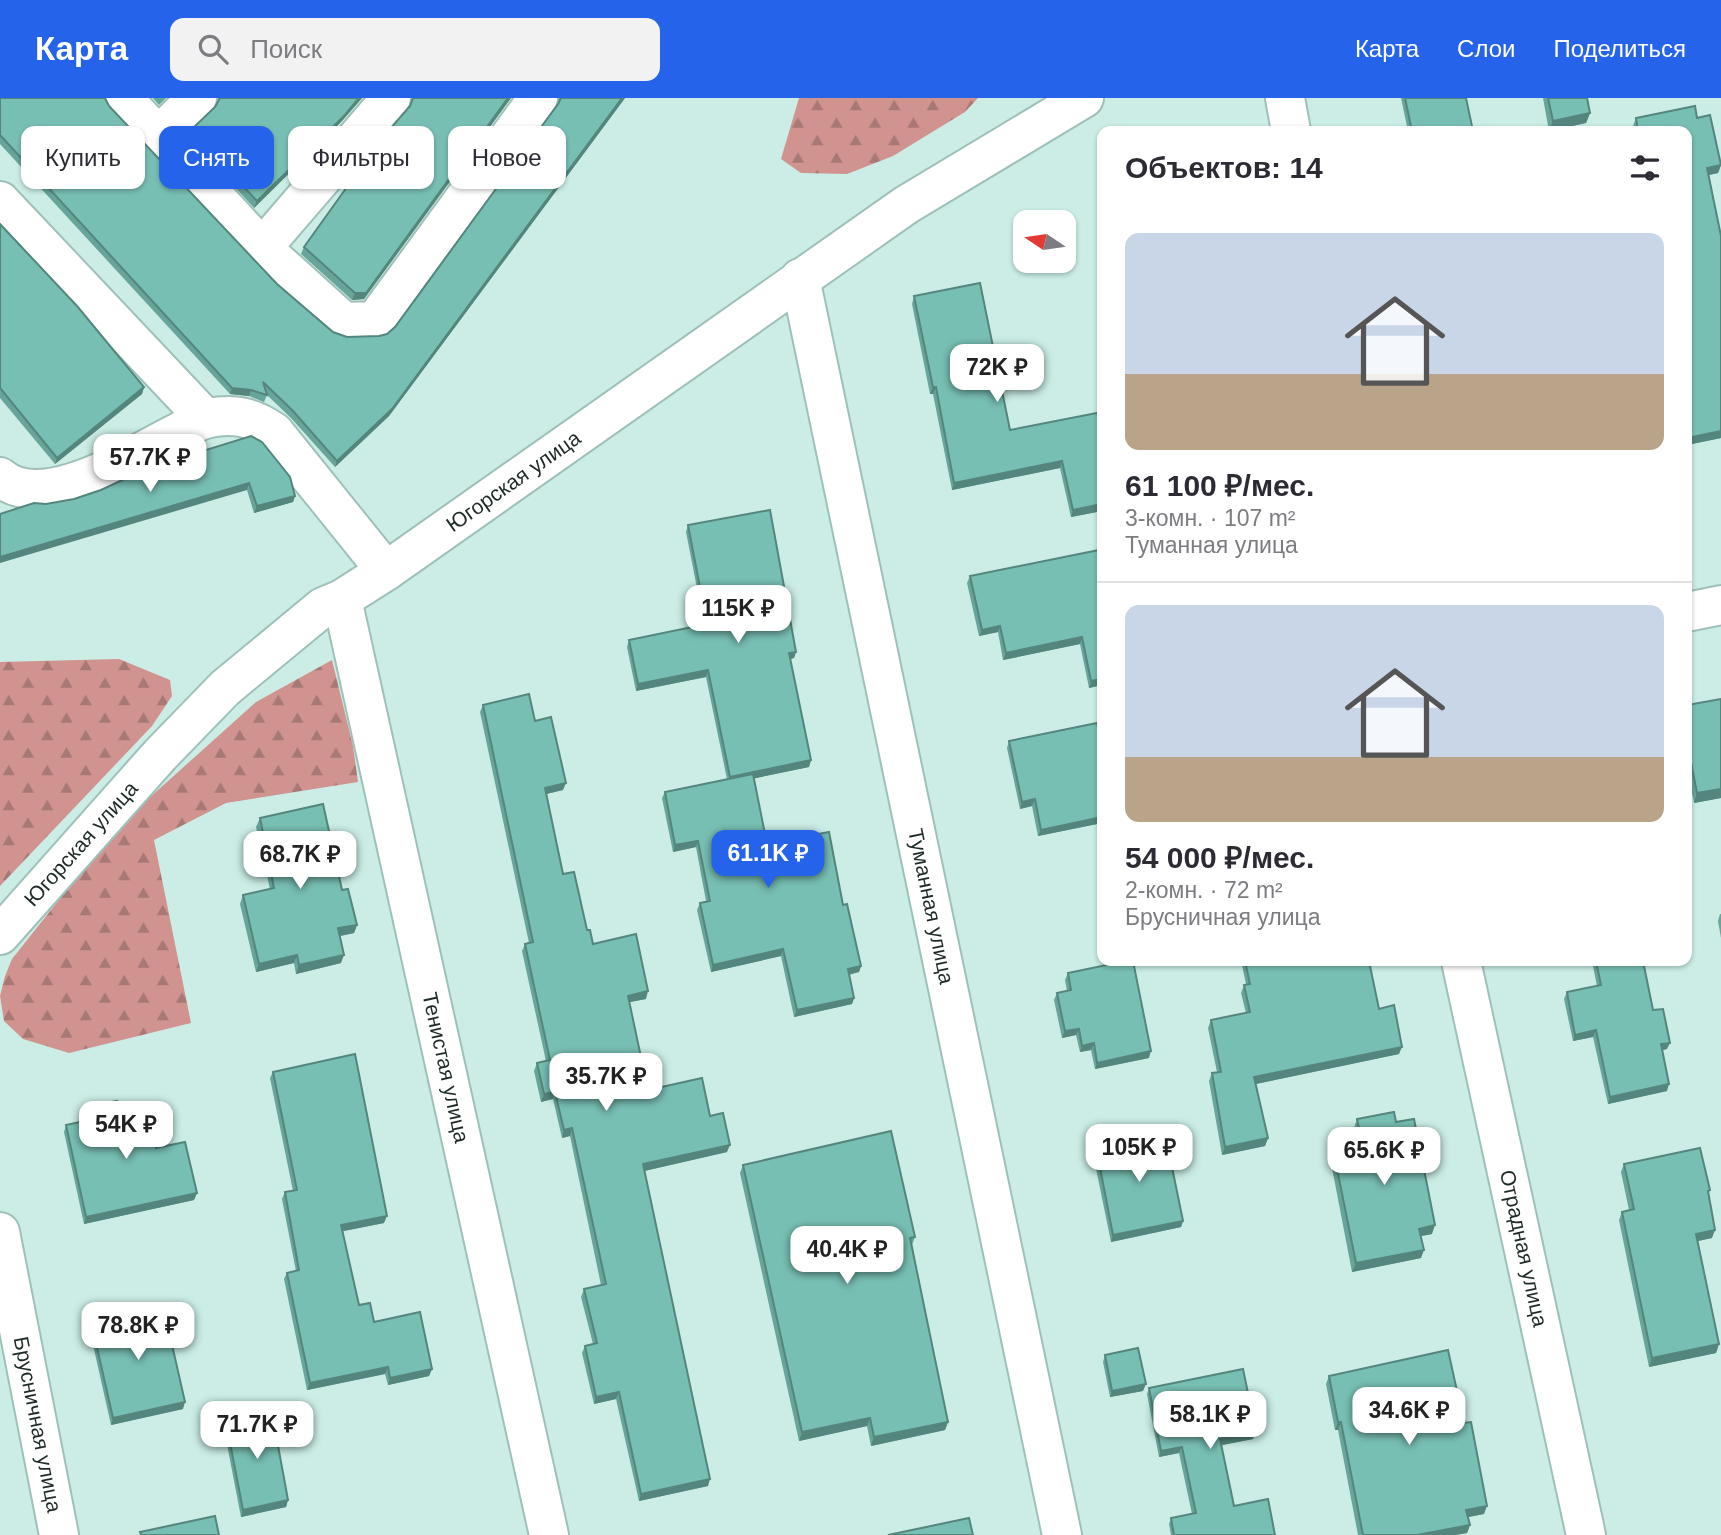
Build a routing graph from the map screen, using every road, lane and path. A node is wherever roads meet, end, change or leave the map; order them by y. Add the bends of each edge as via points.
1 (123, 98) edge
2 (197, 98) edge
3 (391, 98) edge
4 (538, 98) edge
5 (1084, 98) edge
6 (1285, 98) edge
7 (168, 126) edge
8 (1290, 126) edge
9 (159, 135) edge
10 (208, 189) edge
11 (0, 201) edge
12 (262, 248) junction
13 (800, 278) junction
14 (206, 419) junction
15 (0, 477) edge
16 (386, 571) junction
17 (342, 599) junction
18 (1721, 605) edge
19 (1692, 611) edge
20 (0, 935) edge
21 (1462, 966) edge
22 (0, 1232) edge
23 (59, 1535) edge
24 (549, 1535) edge
25 (1062, 1535) edge
26 (1586, 1535) edge

1 - 9 street
2 - 7 street
3 - 12 street
4 - 12 street via 375,321 344,322
5 - 13 street, Югорская улица via 906,205
6 - 8 street
10 - 12 street
11 - 14 street
13 - 16 street, Югорская улица
13 - 25 street, Туманная улица
14 - 15 street via 85,479 49,490 22,489
14 - 16 street via 234,416 256,420 274,432
16 - 17 street, Югорская улица
17 - 20 street, Югорская улица via 323,607 225,688
17 - 24 street, Тенистая улица
18 - 19 street
21 - 26 street, Отрадная улица
22 - 23 street, Брусничная улица

